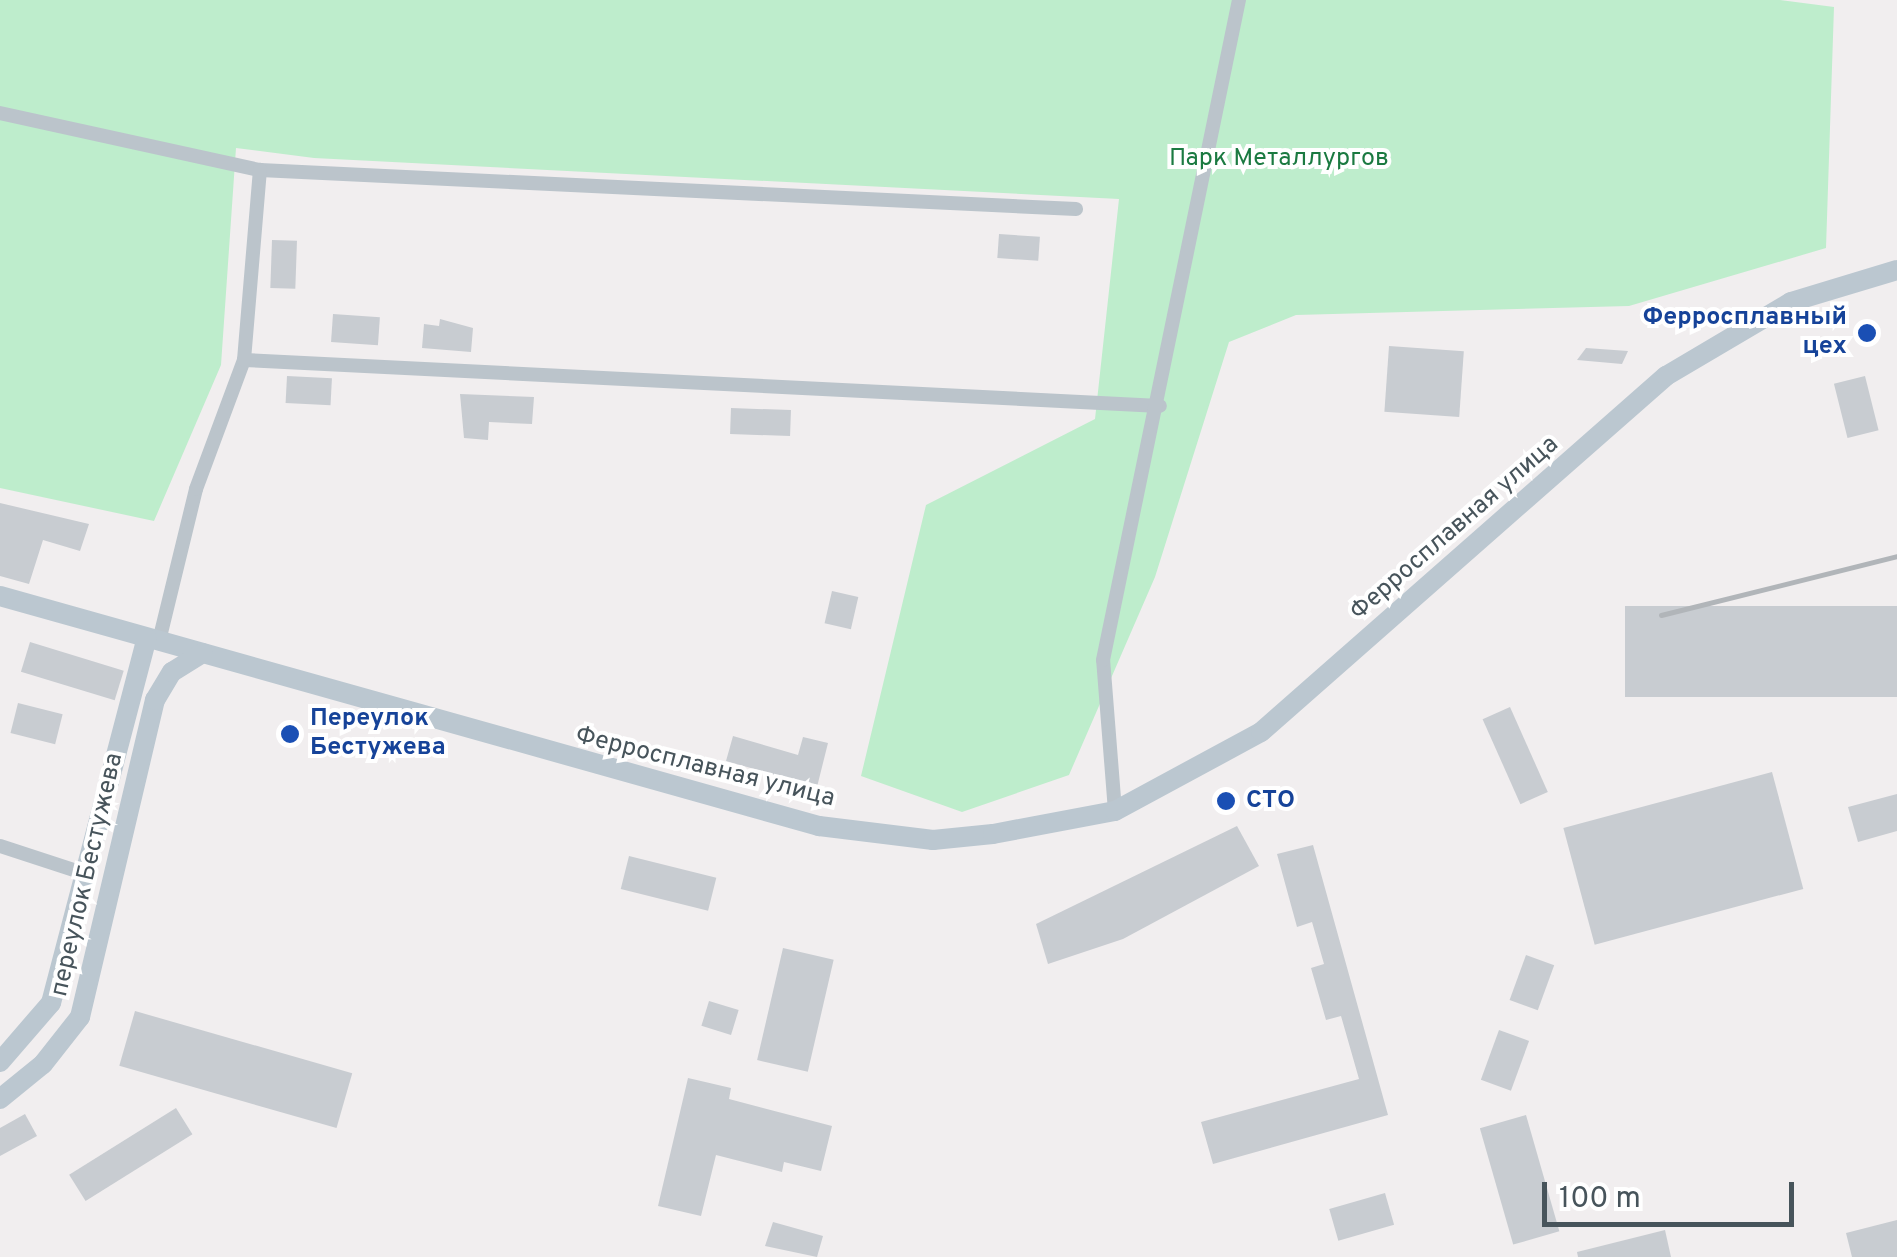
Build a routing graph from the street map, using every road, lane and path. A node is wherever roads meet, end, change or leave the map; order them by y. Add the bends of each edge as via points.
1 (1239, 0) edge
2 (0, 113) edge
3 (260, 170) junction
4 (1076, 209) dead end
5 (1897, 270) edge
6 (244, 360) junction
7 (1160, 406) junction
8 (0, 596) edge
9 (153, 640) junction
10 (202, 653) junction
11 (1114, 811) junction
12 (0, 846) edge
13 (86, 874) junction
14 (0, 1062) edge
15 (0, 1099) edge

1 - 7 street
2 - 3 street
3 - 4 street
3 - 6 street
5 - 11 main road, Ферросплавная улица via 1790,302 1666,376 1261,732
6 - 7 street
6 - 9 street via 196,490
7 - 11 street via 1103,660
8 - 9 main road, Ферросплавная улица
9 - 10 main road, Ферросплавная улица
9 - 13 main road, переулок Бестужева
10 - 11 main road, Ферросплавная улица via 819,826 933,840
10 - 15 main road, переулок Бестужева via 172,672 155,700 80,1017 43,1064
12 - 13 street
13 - 14 main road, переулок Бестужева via 51,1003

